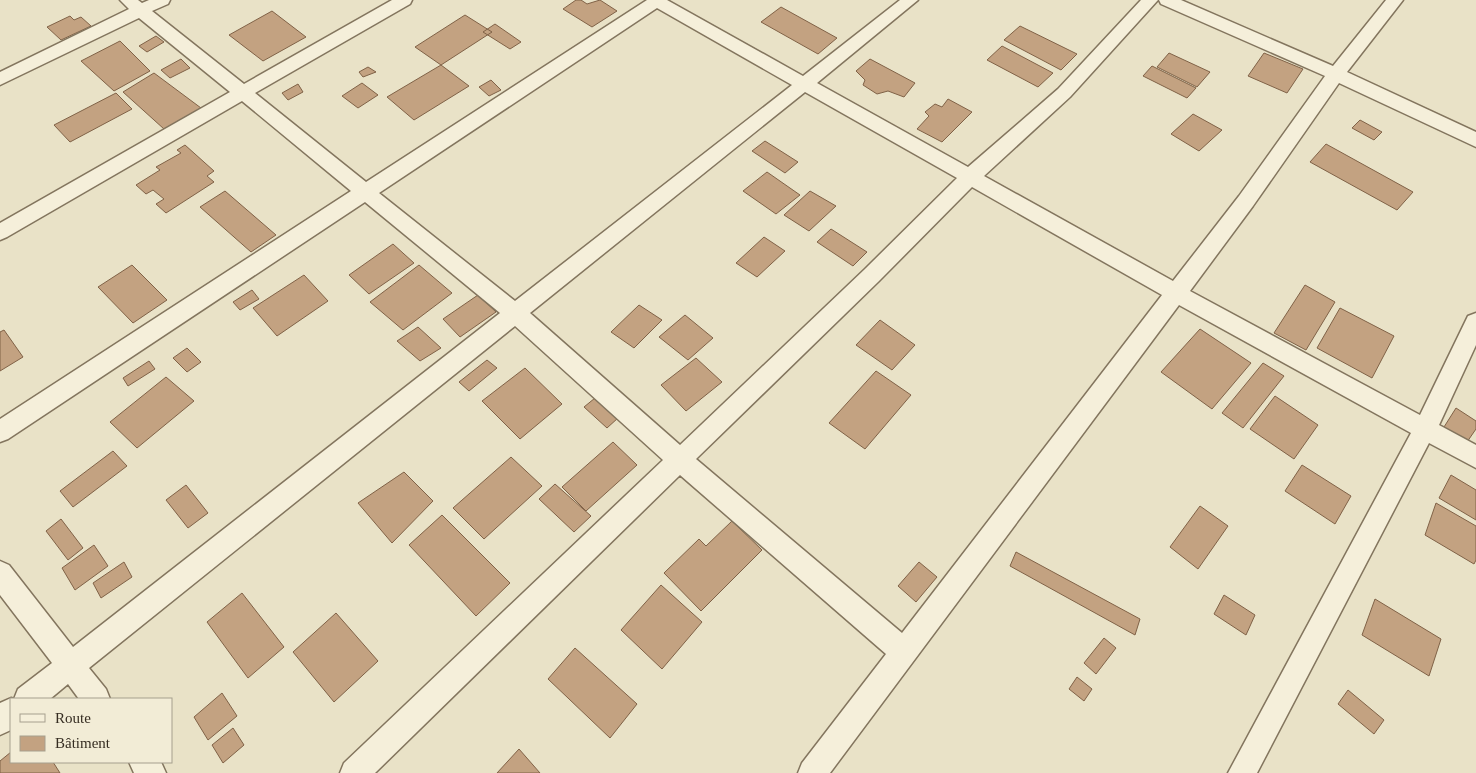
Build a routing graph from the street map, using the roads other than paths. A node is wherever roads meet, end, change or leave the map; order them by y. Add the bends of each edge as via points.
1 (162, 0) edge
2 (404, 0) edge
3 (657, 0) edge
4 (910, 0) edge
5 (1150, 0) edge
6 (1167, 0) edge
7 (1395, 0) edge
8 (135, 5) edge
9 (1336, 74) junction
10 (0, 79) edge
11 (803, 84) junction
12 (243, 92) junction
13 (1476, 140) edge
14 (970, 177) junction
15 (366, 192) junction
16 (0, 232) edge
17 (1176, 293) junction
18 (515, 313) junction
19 (1476, 322) edge
20 (1424, 429) junction
21 (0, 432) edge
22 (1476, 457) edge
23 (680, 460) junction
24 (0, 574) edge
25 (904, 652) junction
26 (70, 666) junction
27 (29, 698) edge
28 (95, 698) edge
29 (10, 713) edge
30 (0, 721) edge
31 (144, 763) edge
32 (152, 773) edge
33 (354, 773) edge
34 (812, 773) edge
35 (1242, 773) edge

1 - 8 street
2 - 12 street
3 - 11 street
3 - 15 street
4 - 11 street
5 - 14 street via 1064,93
6 - 9 street
7 - 9 street
8 - 10 street
8 - 12 street
9 - 13 street
9 - 17 street
11 - 14 street
11 - 18 street
12 - 15 street
12 - 16 street
14 - 17 street
14 - 23 street
15 - 18 street
15 - 21 street
17 - 20 street
17 - 25 street
18 - 23 street
18 - 26 street
19 - 20 street
20 - 22 street
20 - 35 street
23 - 25 street
23 - 33 street
24 - 26 street
25 - 34 street
26 - 27 street
26 - 28 street
29 - 30 street
31 - 32 street

